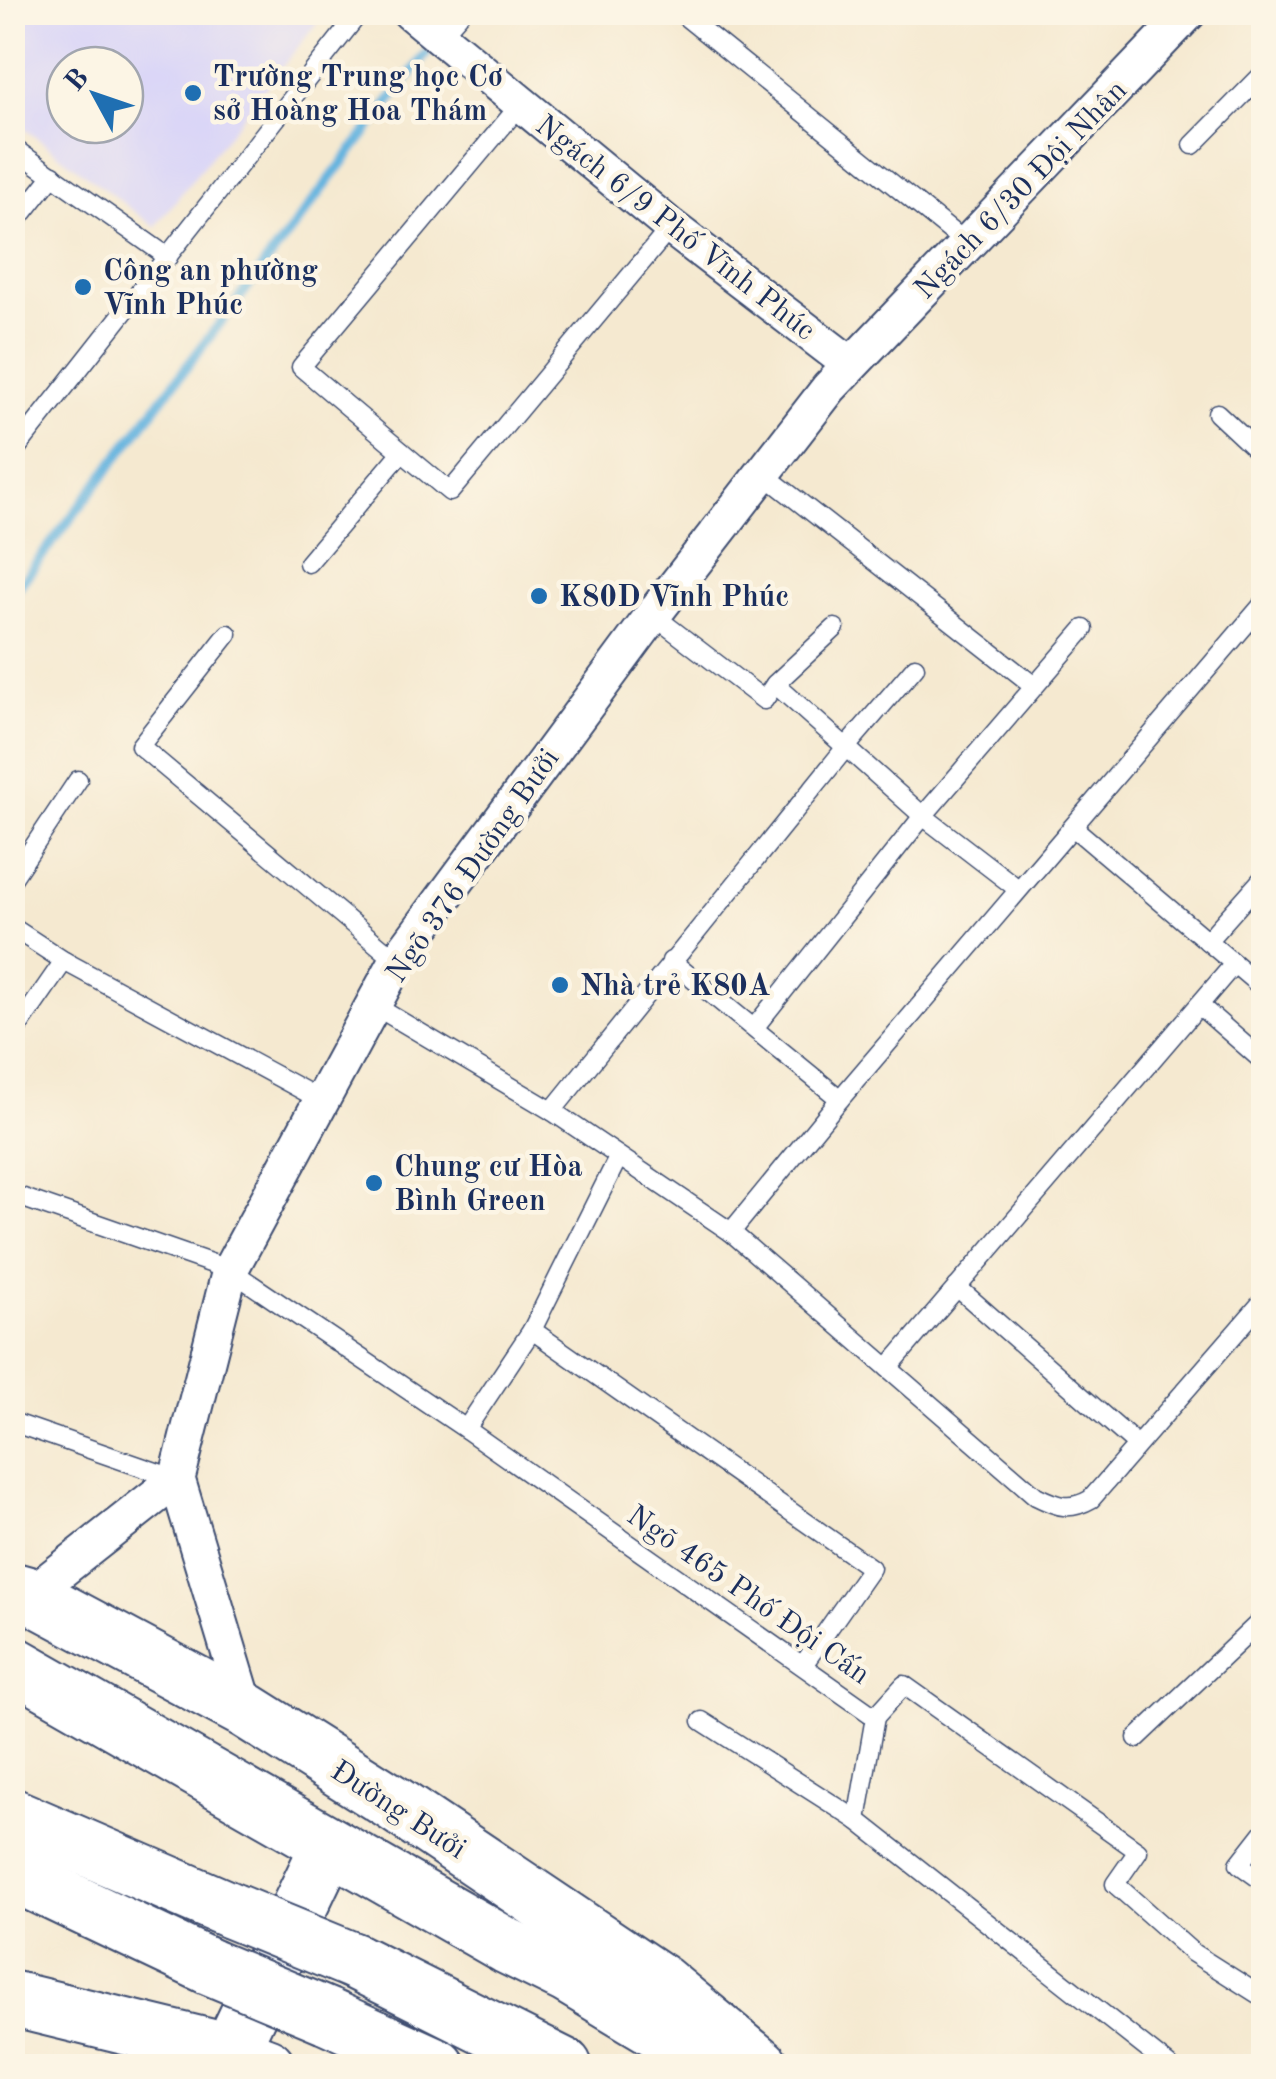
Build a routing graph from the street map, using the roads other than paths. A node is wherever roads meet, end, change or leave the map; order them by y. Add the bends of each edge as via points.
1 (360, 12) edge
2 (410, 12) edge
3 (680, 12) edge
4 (1189, 12) edge
5 (450, 25) edge
6 (1264, 73) edge
7 (521, 104) junction
8 (12, 146) edge
9 (1193, 146) dead end
10 (53, 175) junction
11 (671, 226) junction
12 (12, 227) edge
13 (968, 245) junction
14 (168, 257) junction
15 (850, 364) junction
16 (1217, 413) dead end
17 (402, 452) junction
18 (12, 454) edge
19 (1264, 457) edge
20 (761, 472) junction
21 (308, 563) dead end
22 (1264, 602) edge
23 (653, 615) junction
24 (836, 628) dead end
25 (1084, 629) dead end
26 (228, 634) dead end
27 (915, 667) dead end
28 (775, 684) junction
29 (1034, 685) junction
30 (846, 746) junction
31 (78, 780) dead end
32 (924, 816) junction
33 (1074, 828) junction
34 (1264, 877) edge
35 (12, 880) edge
36 (1018, 889) junction
37 (12, 927) edge
38 (1207, 941) junction
39 (64, 961) junction
40 (397, 961) junction
41 (671, 961) junction
42 (1234, 964) junction
43 (1264, 989) edge
44 (1198, 1005) junction
45 (376, 1006) junction
46 (754, 1028) junction
47 (12, 1036) edge
48 (1264, 1062) edge
49 (840, 1098) junction
50 (321, 1100) junction
51 (552, 1112) junction
52 (618, 1158) junction
53 (12, 1194) edge
54 (731, 1232) junction
55 (230, 1270) junction
56 (957, 1288) junction
57 (1264, 1300) edge
58 (1248, 1318) junction
59 (532, 1330) junction
60 (1264, 1332) edge
61 (888, 1368) junction
62 (12, 1422) edge
63 (466, 1428) junction
64 (1138, 1445) junction
65 (177, 1479) junction
66 (21, 1592) edge
67 (1264, 1618) edge
68 (12, 1663) edge
69 (803, 1665) junction
70 (247, 1712) junction
71 (875, 1716) junction
72 (702, 1721) dead end
73 (1137, 1738) dead end
74 (12, 1816) edge
75 (857, 1820) junction
76 (1264, 1832) edge
77 (329, 1846) junction
78 (12, 1873) edge
79 (1264, 1882) edge
80 (1264, 1998) edge
81 (12, 1999) edge
82 (241, 2062) edge
83 (437, 2066) edge
84 (564, 2066) edge
85 (718, 2066) edge
86 (761, 2066) edge
87 (1169, 2066) edge

1 - 14 lane
2 - 5 street, Ngách 6/9 Phố Vĩnh Phúc
3 - 13 lane
4 - 13 street, Ngách 6/30 Đội Nhân
5 - 7 street, Ngách 6/9 Phố Vĩnh Phúc
6 - 9 lane
7 - 11 street, Ngách 6/9 Phố Vĩnh Phúc
7 - 17 lane via 301,366
8 - 10 lane
10 - 12 lane
10 - 14 lane
11 - 15 street, Ngách 6/9 Phố Vĩnh Phúc
11 - 17 lane via 450,492
13 - 15 street, Ngách 6/30 Đội Nhân
14 - 18 lane
15 - 20 street, Ngõ 376 Đường Bưởi
16 - 19 lane
17 - 21 lane
20 - 23 street, Ngõ 376 Đường Bưởi
20 - 29 lane
22 - 33 lane
23 - 28 lane via 764,700
23 - 40 street, Ngõ 376 Đường Bưởi
24 - 28 lane
25 - 29 lane
26 - 40 lane via 140,746
27 - 30 lane
28 - 30 lane
29 - 32 lane
30 - 32 lane
30 - 41 lane
31 - 35 lane
32 - 36 lane
32 - 46 lane
33 - 36 lane
33 - 38 lane
34 - 38 lane
36 - 49 lane
37 - 39 lane
38 - 42 lane
39 - 47 lane
39 - 50 lane
40 - 45 street, Ngõ 376 Đường Bưởi
41 - 46 lane
41 - 51 lane
42 - 43 lane
42 - 44 lane
44 - 48 lane
44 - 56 lane
45 - 50 street, Ngõ 376 Đường Bưởi
45 - 51 lane
46 - 49 lane
49 - 54 lane
50 - 55 street, Ngõ 376 Đường Bưởi
51 - 52 lane
52 - 54 lane
52 - 59 lane
53 - 55 lane, Ngõ 465 Phố Đội Cấn
54 - 61 lane
55 - 63 lane, Ngõ 465 Phố Đội Cấn
55 - 65 street, Ngõ 376 Đường Bưởi
56 - 61 lane
56 - 64 lane
57 - 58 lane
58 - 60 lane
58 - 64 lane
59 - 63 lane
59 - 69 lane via 871,1568
61 - 64 lane via 1036,1496 1058,1507 1074,1508 1091,1498
62 - 65 lane
63 - 69 lane, Ngõ 465 Phố Đội Cấn
65 - 66 street
65 - 70 street
66 - 70 main road, Đường Bưởi
67 - 73 lane
68 - 77 main road, Đường Bưởi
69 - 71 lane, Ngõ 465 Phố Đội Cấn
70 - 86 main road, Đường Bưởi via 660,1982
71 - 75 lane
71 - 80 lane, Ngõ 465 Phố Đội Cấn via 904,1685 1138,1851 1115,1884 1193,1953
72 - 75 lane
74 - 84 main road, bridge via 354,1961
75 - 87 lane
76 - 79 lane via 1239,1864
77 - 82 main road
77 - 85 main road, Đường Bưởi
78 - 83 main road, bridge
81 - 82 main road

